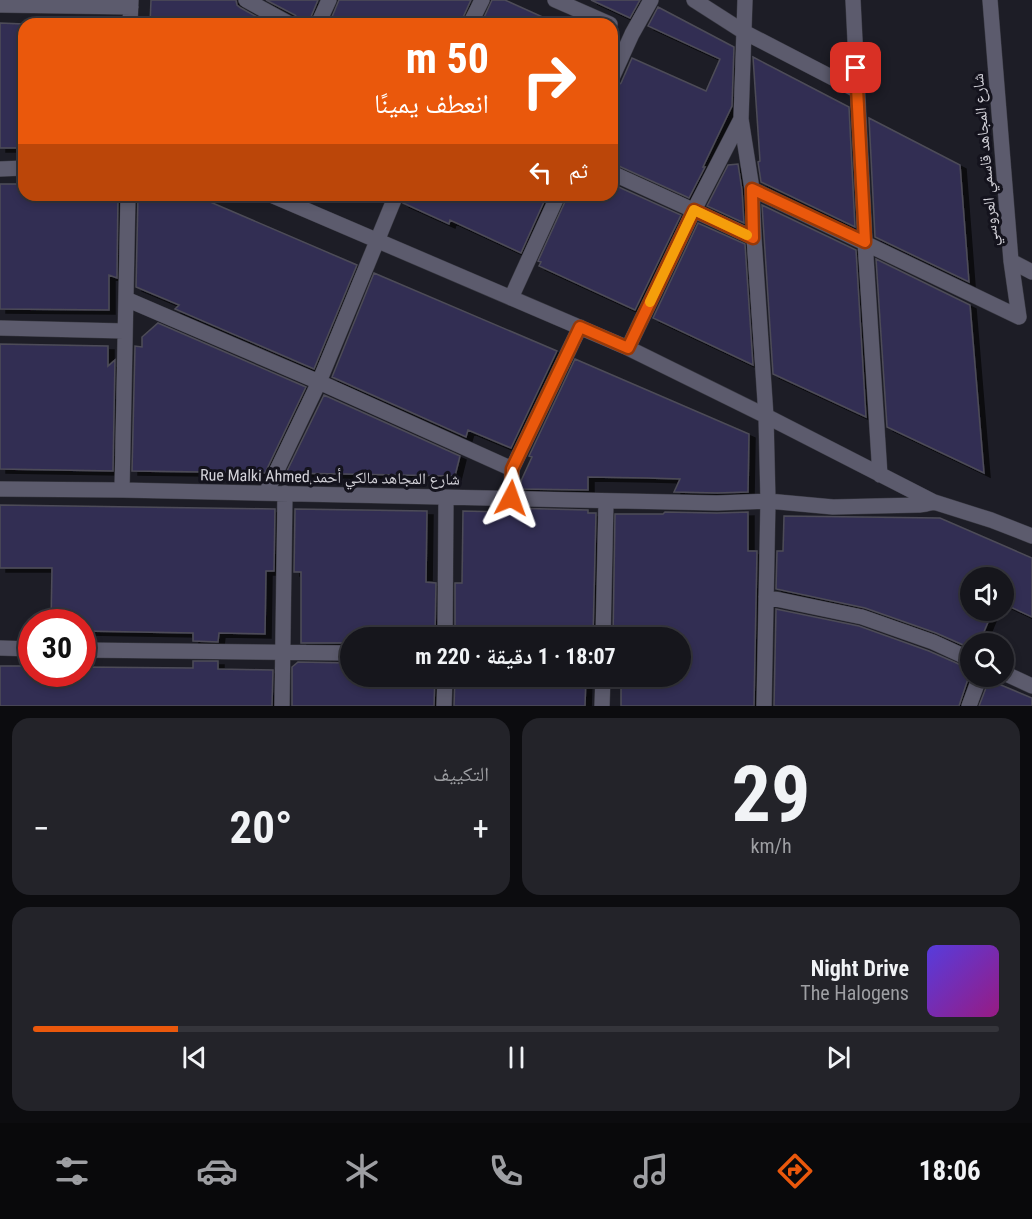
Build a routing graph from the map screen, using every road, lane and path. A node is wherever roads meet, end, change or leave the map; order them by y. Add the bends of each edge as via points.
1 (246, 0) edge
2 (329, 0) edge
3 (482, 0) edge
4 (555, 0) edge
5 (651, 0) edge
6 (694, 0) edge
7 (745, 0) edge
8 (853, 0) edge
9 (990, 0) edge
10 (131, 3) edge
11 (0, 5) edge
12 (130, 18) edge
13 (279, 18) edge
14 (321, 18) edge
15 (473, 18) edge
16 (595, 18) edge
17 (618, 28) edge
18 (744, 32) junction
19 (632, 34) junction
20 (618, 65) edge
21 (858, 91) junction
22 (741, 119) junction
23 (18, 168) edge
24 (0, 169) edge
25 (618, 176) edge
26 (752, 189) junction
27 (128, 201) edge
28 (284, 201) edge
29 (393, 201) edge
30 (555, 201) edge
31 (694, 210) junction
32 (753, 238) junction
33 (377, 240) junction
34 (865, 242) junction
35 (1011, 261) junction
36 (1032, 272) edge
37 (511, 298) junction
38 (126, 299) junction
39 (580, 327) junction
40 (0, 328) edge
41 (124, 331) junction
42 (628, 348) junction
43 (319, 382) junction
44 (766, 416) junction
45 (512, 469) junction
46 (880, 475) junction
47 (0, 489) edge
48 (122, 490) junction
49 (266, 493) junction
50 (285, 494) junction
51 (446, 498) junction
52 (511, 498) junction
53 (606, 501) junction
54 (768, 501) junction
55 (934, 502) junction
56 (1032, 536) edge
57 (766, 597) junction
58 (446, 627) edge
59 (603, 627) edge
60 (0, 648) edge
61 (18, 649) edge
62 (96, 650) edge
63 (283, 653) junction
64 (340, 653) edge
65 (960, 654) edge
66 (1014, 678) edge
67 (1032, 686) edge
68 (445, 687) edge
69 (603, 687) edge
70 (976, 687) edge
71 (282, 706) edge
72 (444, 706) edge
73 (602, 706) edge
74 (764, 706) edge
75 (969, 706) edge

1 - 13 street
2 - 14 street
3 - 15 street
4 - 16 street
5 - 19 street
6 - 18 street
7 - 18 street
8 - 21 street
9 - 35 street, شارع المجاهد قاسمي العروسي
10 - 11 street
10 - 12 street
17 - 19 street
18 - 21 street
18 - 22 street
19 - 20 street
21 - 34 street
22 - 26 street
22 - 31 street
23 - 24 street
25 - 31 street
26 - 32 street
26 - 34 street
27 - 38 street
28 - 33 street
29 - 33 street
30 - 37 street
31 - 32 street
31 - 42 street
32 - 44 street
33 - 37 street
33 - 43 street
34 - 35 street, شارع المجاهد قاسمي العروسي via 1019,316
34 - 46 street
35 - 36 street
37 - 39 street
38 - 41 street
38 - 43 street
39 - 42 street
39 - 45 street
40 - 41 street
41 - 48 street
42 - 44 street
43 - 45 street
43 - 49 street
44 - 46 street
44 - 54 street
45 - 52 street
46 - 55 street
47 - 48 street, Rue Malki Ahmed,شارع المجاهد مالكي أحمد
48 - 49 street, Rue Malki Ahmed,شارع المجاهد مالكي أحمد
49 - 50 street, Rue Malki Ahmed,شارع المجاهد مالكي أحمد
50 - 51 street, Rue Malki Ahmed,شارع المجاهد مالكي أحمد
50 - 63 street
51 - 52 street, Rue Malki Ahmed,شارع المجاهد مالكي أحمد
51 - 58 street
52 - 53 street, Rue Malki Ahmed,شارع المجاهد مالكي أحمد
53 - 54 street, Rue Malki Ahmed,شارع المجاهد مالكي أحمد
53 - 59 street
54 - 55 street, Rue Malki Ahmed,شارع المجاهد مالكي أحمد via 833,507
54 - 57 street
55 - 56 street
57 - 65 street via 862,617
57 - 74 street
60 - 61 street
62 - 63 street
63 - 64 street
63 - 71 street
66 - 67 street
68 - 72 street
69 - 73 street
70 - 75 street

